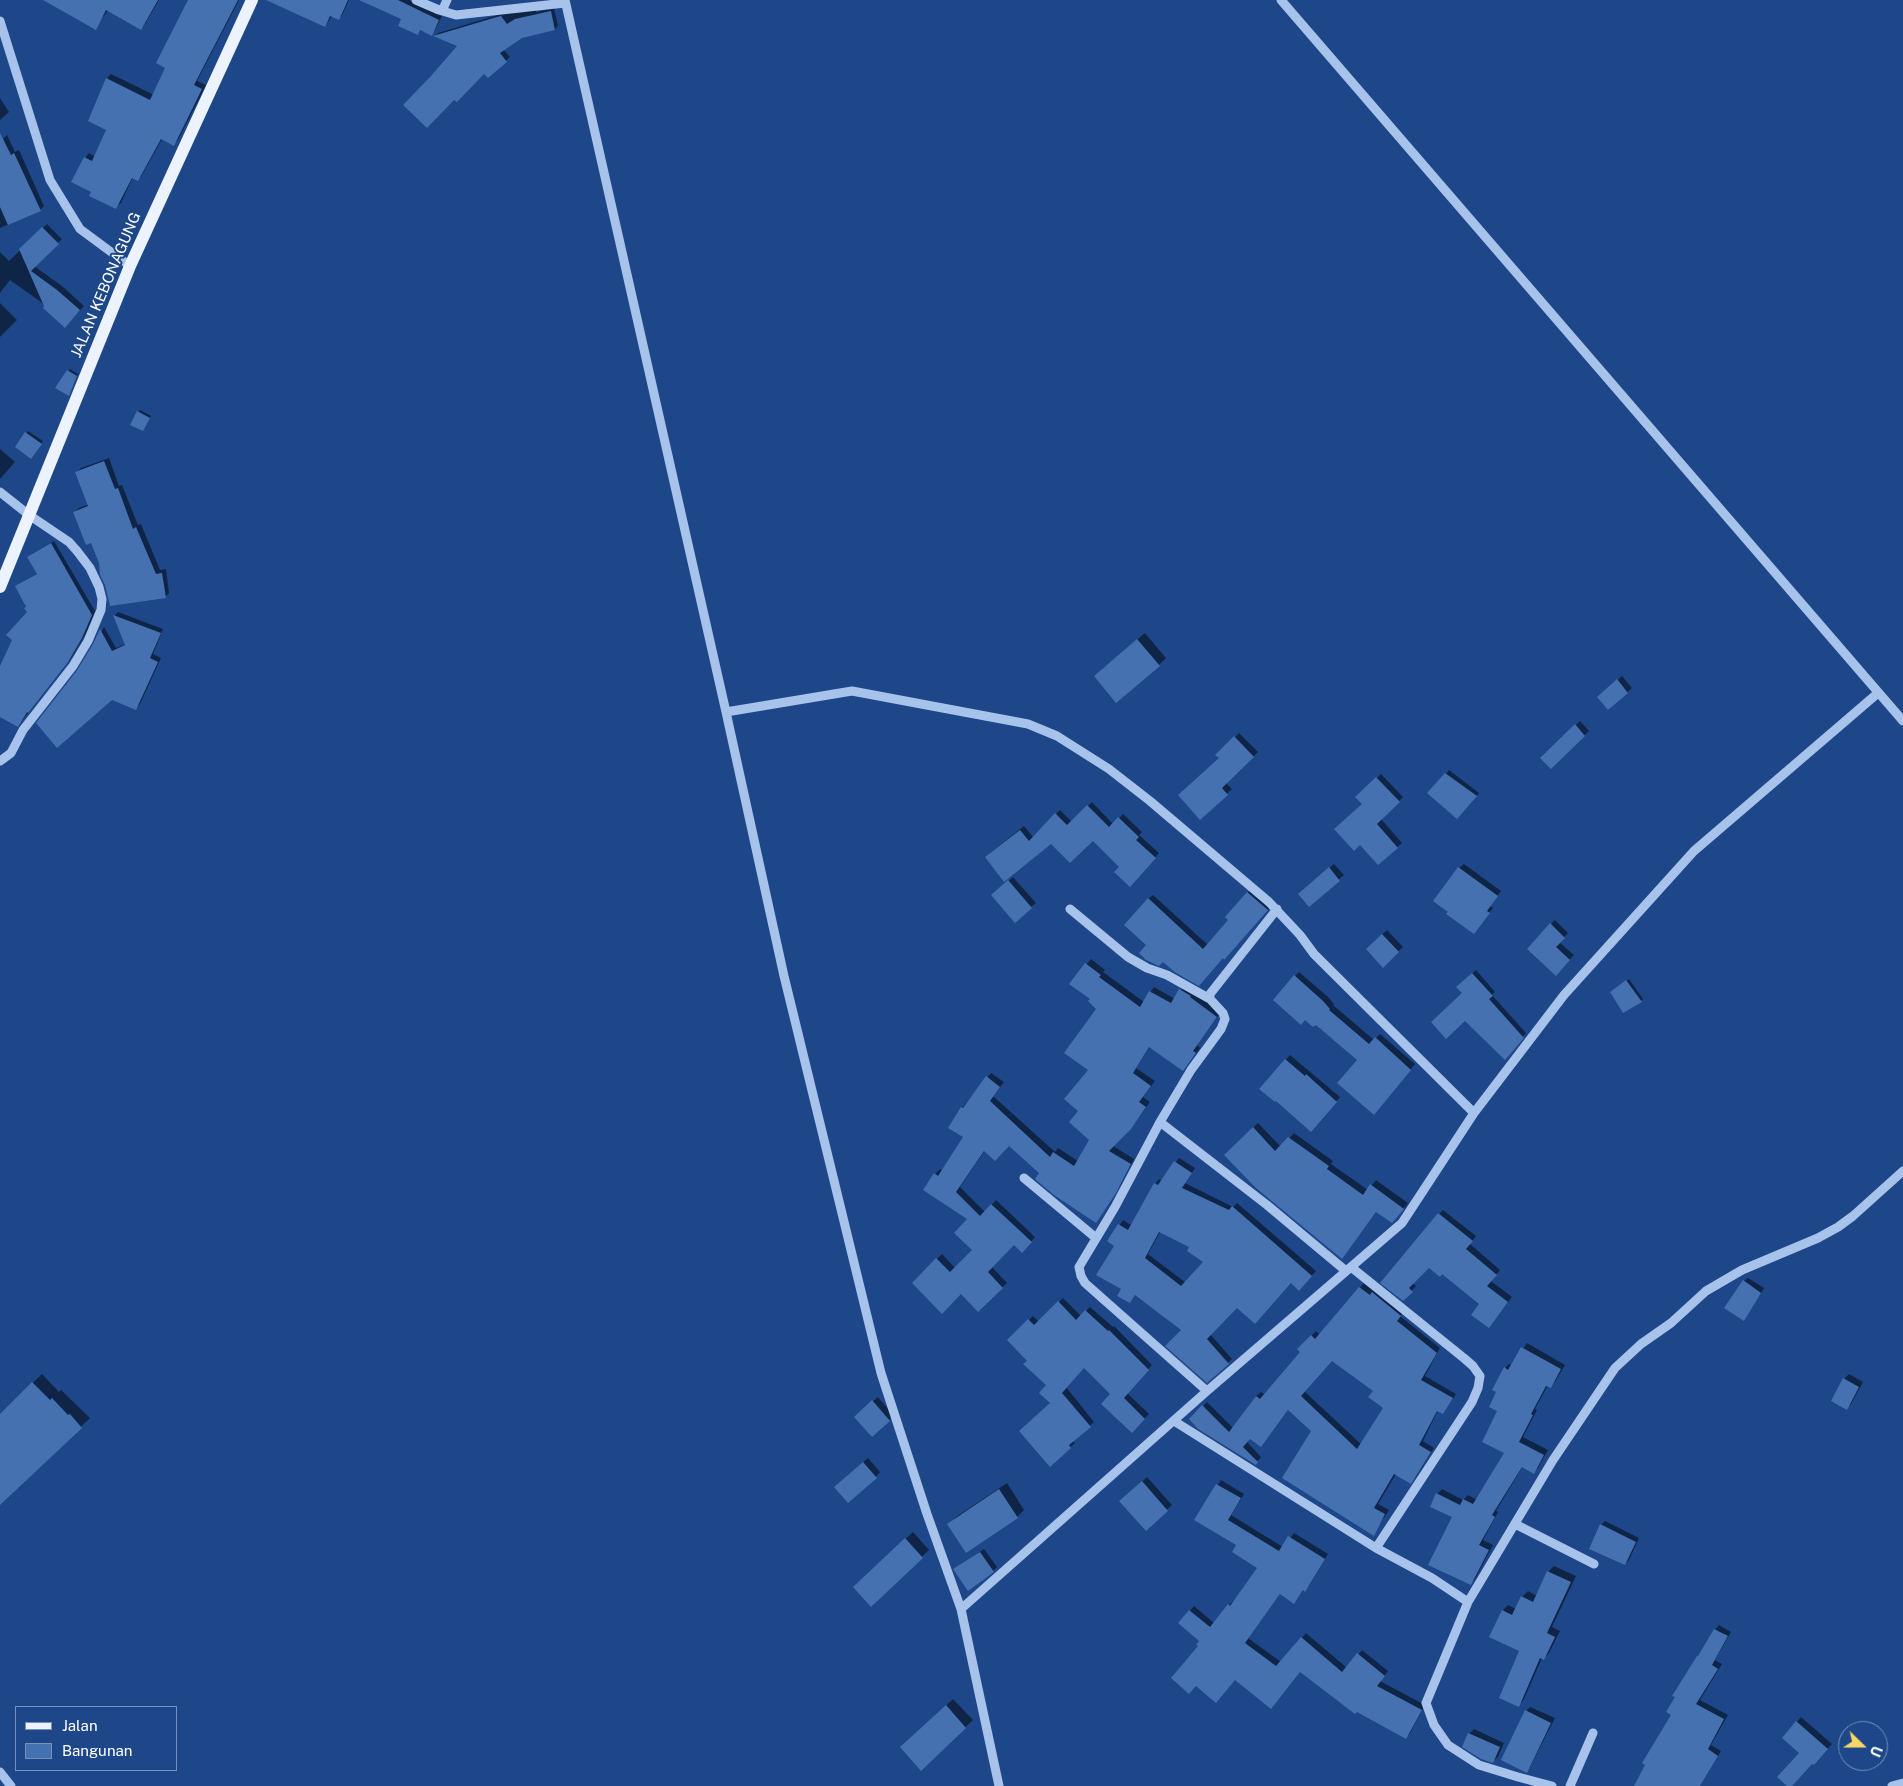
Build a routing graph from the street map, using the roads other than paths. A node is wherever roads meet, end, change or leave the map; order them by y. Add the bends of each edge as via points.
1 (252, 0) edge
2 (416, 0) edge
3 (447, 0) edge
4 (1281, 0) edge
5 (565, 2) edge
6 (442, 11) junction
7 (0, 21) edge
8 (130, 266) junction
9 (0, 492) edge
10 (29, 515) junction
11 (0, 587) edge
12 (1878, 693) junction
13 (726, 712) junction
14 (1903, 721) edge
15 (0, 761) edge
16 (1070, 909) dead end
17 (1277, 909) junction
18 (1210, 998) junction
19 (1474, 1113) junction
20 (1160, 1122) junction
21 (1903, 1171) edge
22 (1024, 1178) dead end
23 (1096, 1238) junction
24 (1349, 1269) junction
25 (1207, 1391) junction
26 (1174, 1421) junction
27 (1515, 1524) junction
28 (1376, 1548) junction
29 (1594, 1564) dead end
30 (1468, 1602) junction
31 (961, 1610) junction
32 (1593, 1733) dead end
33 (0, 1772) edge
34 (1903, 1783) edge
35 (12, 1786) edge
36 (1000, 1786) edge
37 (1552, 1786) edge
38 (1570, 1786) edge
39 (1892, 1786) edge

1 - 8 main road, JALAN KEBONAGUNG
2 - 6 street
3 - 6 street
4 - 12 street
5 - 6 street via 472,15
5 - 13 street
7 - 8 street via 50,180 80,228
8 - 10 main road, JALAN KEBONAGUNG
9 - 10 street
10 - 11 main road, JALAN KEBONAGUNG
10 - 15 street via 69,542 84,558 99,587 101,610 73,666 23,730 11,753
12 - 14 street
12 - 19 street via 1694,851 1564,995
13 - 17 street via 852,692 1028,724 1057,736 1109,769
13 - 31 street via 784,976 881,1373
16 - 18 street via 1128,957
17 - 18 street
17 - 19 street via 1320,961
18 - 20 street via 1223,1013 1223,1024
19 - 24 street via 1402,1223
20 - 23 street
20 - 24 street
21 - 27 street via 1842,1225 1742,1270 1706,1291 1671,1323 1641,1344 1615,1368 1553,1460
22 - 23 street
23 - 25 street via 1079,1267 1085,1283
24 - 25 street
24 - 28 street via 1465,1359 1480,1376 1472,1402
25 - 26 street
26 - 28 street
26 - 31 street
27 - 29 street
27 - 30 street
28 - 30 street
30 - 37 street via 1426,1704 1434,1725 1448,1745 1479,1764
31 - 36 street
32 - 38 street
33 - 35 street
34 - 39 street

